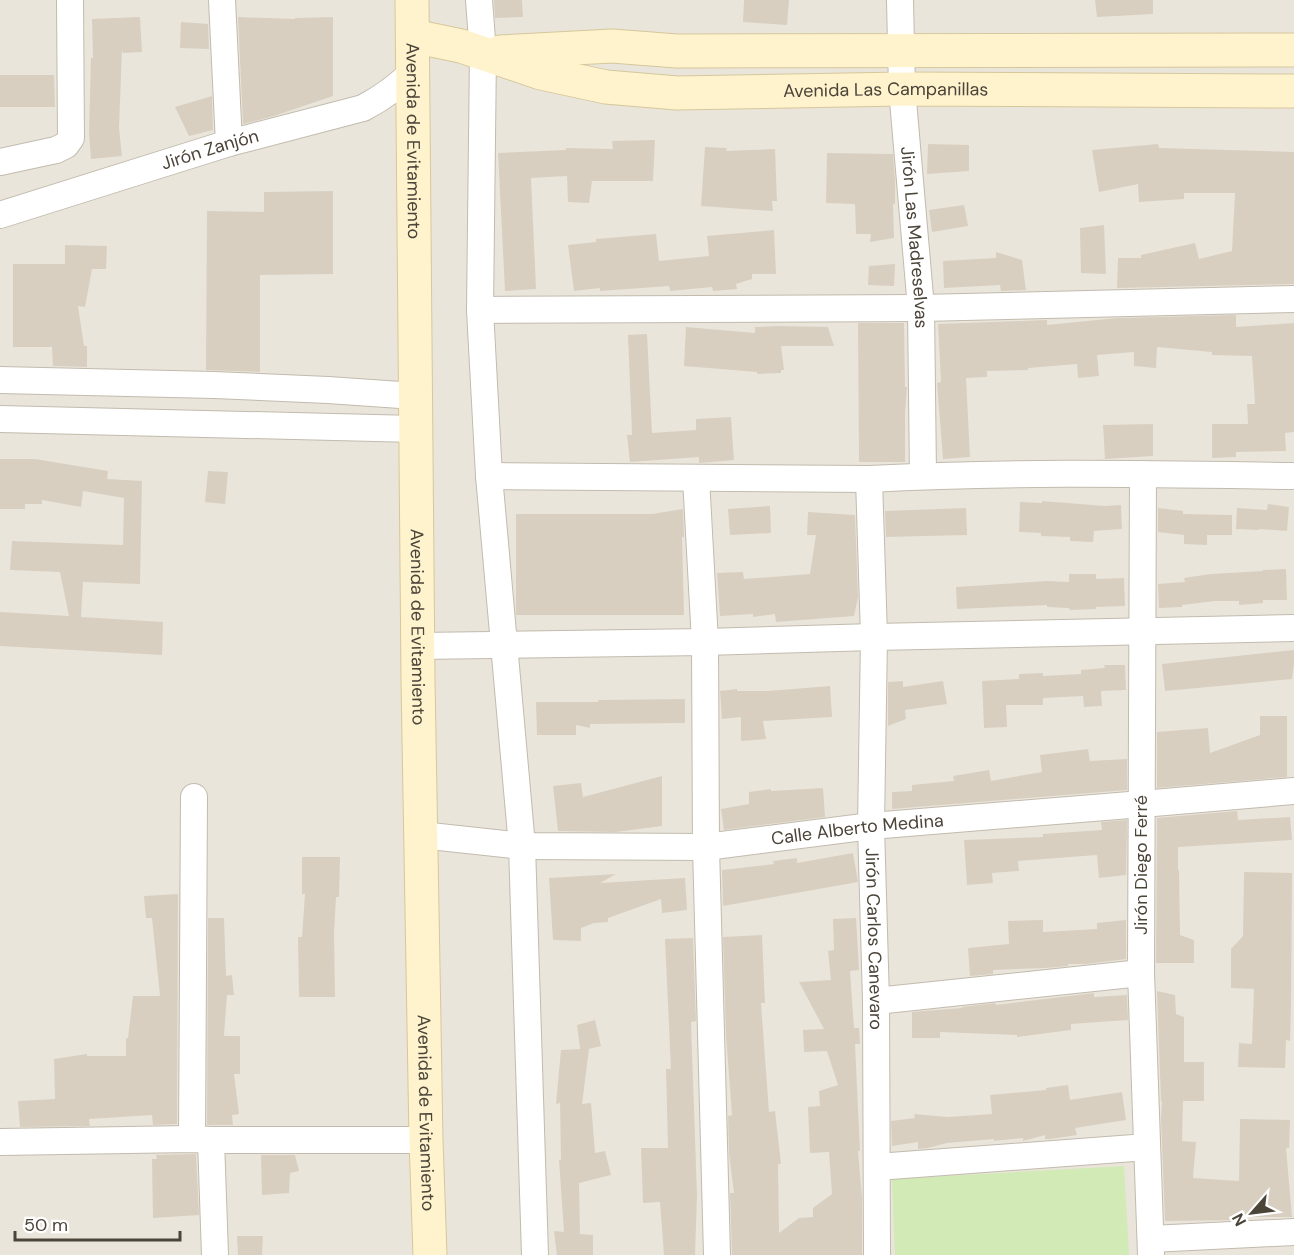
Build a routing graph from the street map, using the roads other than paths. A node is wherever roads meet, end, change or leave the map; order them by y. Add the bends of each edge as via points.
1 (70, 0) edge
2 (222, 0) edge
3 (412, 0) edge
4 (479, 0) edge
5 (900, 0) edge
6 (413, 36) junction
7 (1294, 50) edge
8 (902, 51) junction
9 (483, 53) junction
10 (413, 71) junction
11 (902, 89) junction
12 (1294, 91) edge
13 (229, 143) junction
14 (0, 162) edge
15 (0, 215) edge
16 (1294, 299) edge
17 (921, 308) junction
18 (480, 310) junction
19 (0, 380) edge
20 (415, 396) junction
21 (0, 419) edge
22 (415, 429) junction
23 (1143, 474) junction
24 (489, 476) junction
25 (923, 476) junction
26 (1294, 476) edge
27 (696, 478) junction
28 (869, 479) junction
29 (1294, 628) edge
30 (1142, 631) junction
31 (874, 637) junction
32 (705, 642) junction
33 (503, 644) junction
34 (418, 646) junction
35 (1294, 790) edge
36 (194, 797) dead end
37 (1142, 804) junction
38 (871, 826) junction
39 (421, 835) junction
40 (522, 846) junction
41 (706, 847) junction
42 (1141, 974) junction
43 (876, 1001) junction
44 (202, 1140) junction
45 (426, 1140) junction
46 (0, 1142) edge
47 (1148, 1147) junction
48 (877, 1167) junction
49 (1294, 1232) edge
50 (1151, 1247) edge
51 (215, 1255) edge
52 (430, 1255) edge
53 (536, 1255) edge
54 (717, 1255) edge
55 (877, 1255) edge

1 - 14 street via 71,138 56,150
2 - 13 street
3 - 6 street, Avenida de Evitamiento
4 - 9 street
5 - 8 street, Jirón Las Madreselvas
6 - 9 street, Avenida Las Campanillas
6 - 10 street, Avenida de Evitamiento
7 - 8 street, Avenida Las Campanillas
8 - 9 street, Avenida Las Campanillas via 677,51 612,46
8 - 11 street, Jirón Las Madreselvas
9 - 11 street, Avenida Las Campanillas via 541,74 606,87 677,93
9 - 18 street
10 - 13 street, Jirón Zanjón via 381,99 363,108
10 - 20 street, Avenida de Evitamiento
11 - 12 street, Avenida Las Campanillas
11 - 17 street, Jirón Las Madreselvas
13 - 15 street, Jirón Zanjón
16 - 17 street
17 - 18 street
17 - 25 street, Jirón Las Madreselvas
18 - 24 street
19 - 20 street via 214,385
20 - 22 street, Avenida de Evitamiento
21 - 22 street
22 - 34 street, Avenida de Evitamiento
23 - 25 street
23 - 26 street
23 - 30 street, Jirón Diego Ferré
24 - 27 street
24 - 33 street
25 - 28 street
27 - 28 street
27 - 32 street
28 - 31 street, Jirón Carlos Canevaro
29 - 30 street
30 - 31 street
30 - 37 street, Jirón Diego Ferré
31 - 32 street
31 - 38 street, Jirón Carlos Canevaro
32 - 33 street
32 - 41 street
33 - 34 street
33 - 40 street
34 - 39 street, Avenida de Evitamiento
35 - 37 street, Calle Alberto Medina
36 - 44 street
37 - 38 street, Calle Alberto Medina
37 - 42 street, Jirón Diego Ferré
38 - 41 street, Calle Alberto Medina
38 - 43 street, Jirón Carlos Canevaro
39 - 40 street, Calle Alberto Medina
39 - 45 street, Avenida de Evitamiento
40 - 41 street, Calle Alberto Medina
40 - 53 street
41 - 54 street
42 - 43 street
42 - 47 street, Jirón Diego Ferré
43 - 48 street, Jirón Carlos Canevaro
44 - 45 street
44 - 46 street
44 - 51 street
45 - 52 street, Avenida de Evitamiento
47 - 48 street
47 - 50 street, Jirón Diego Ferré
48 - 55 street, Jirón Carlos Canevaro
49 - 50 street

